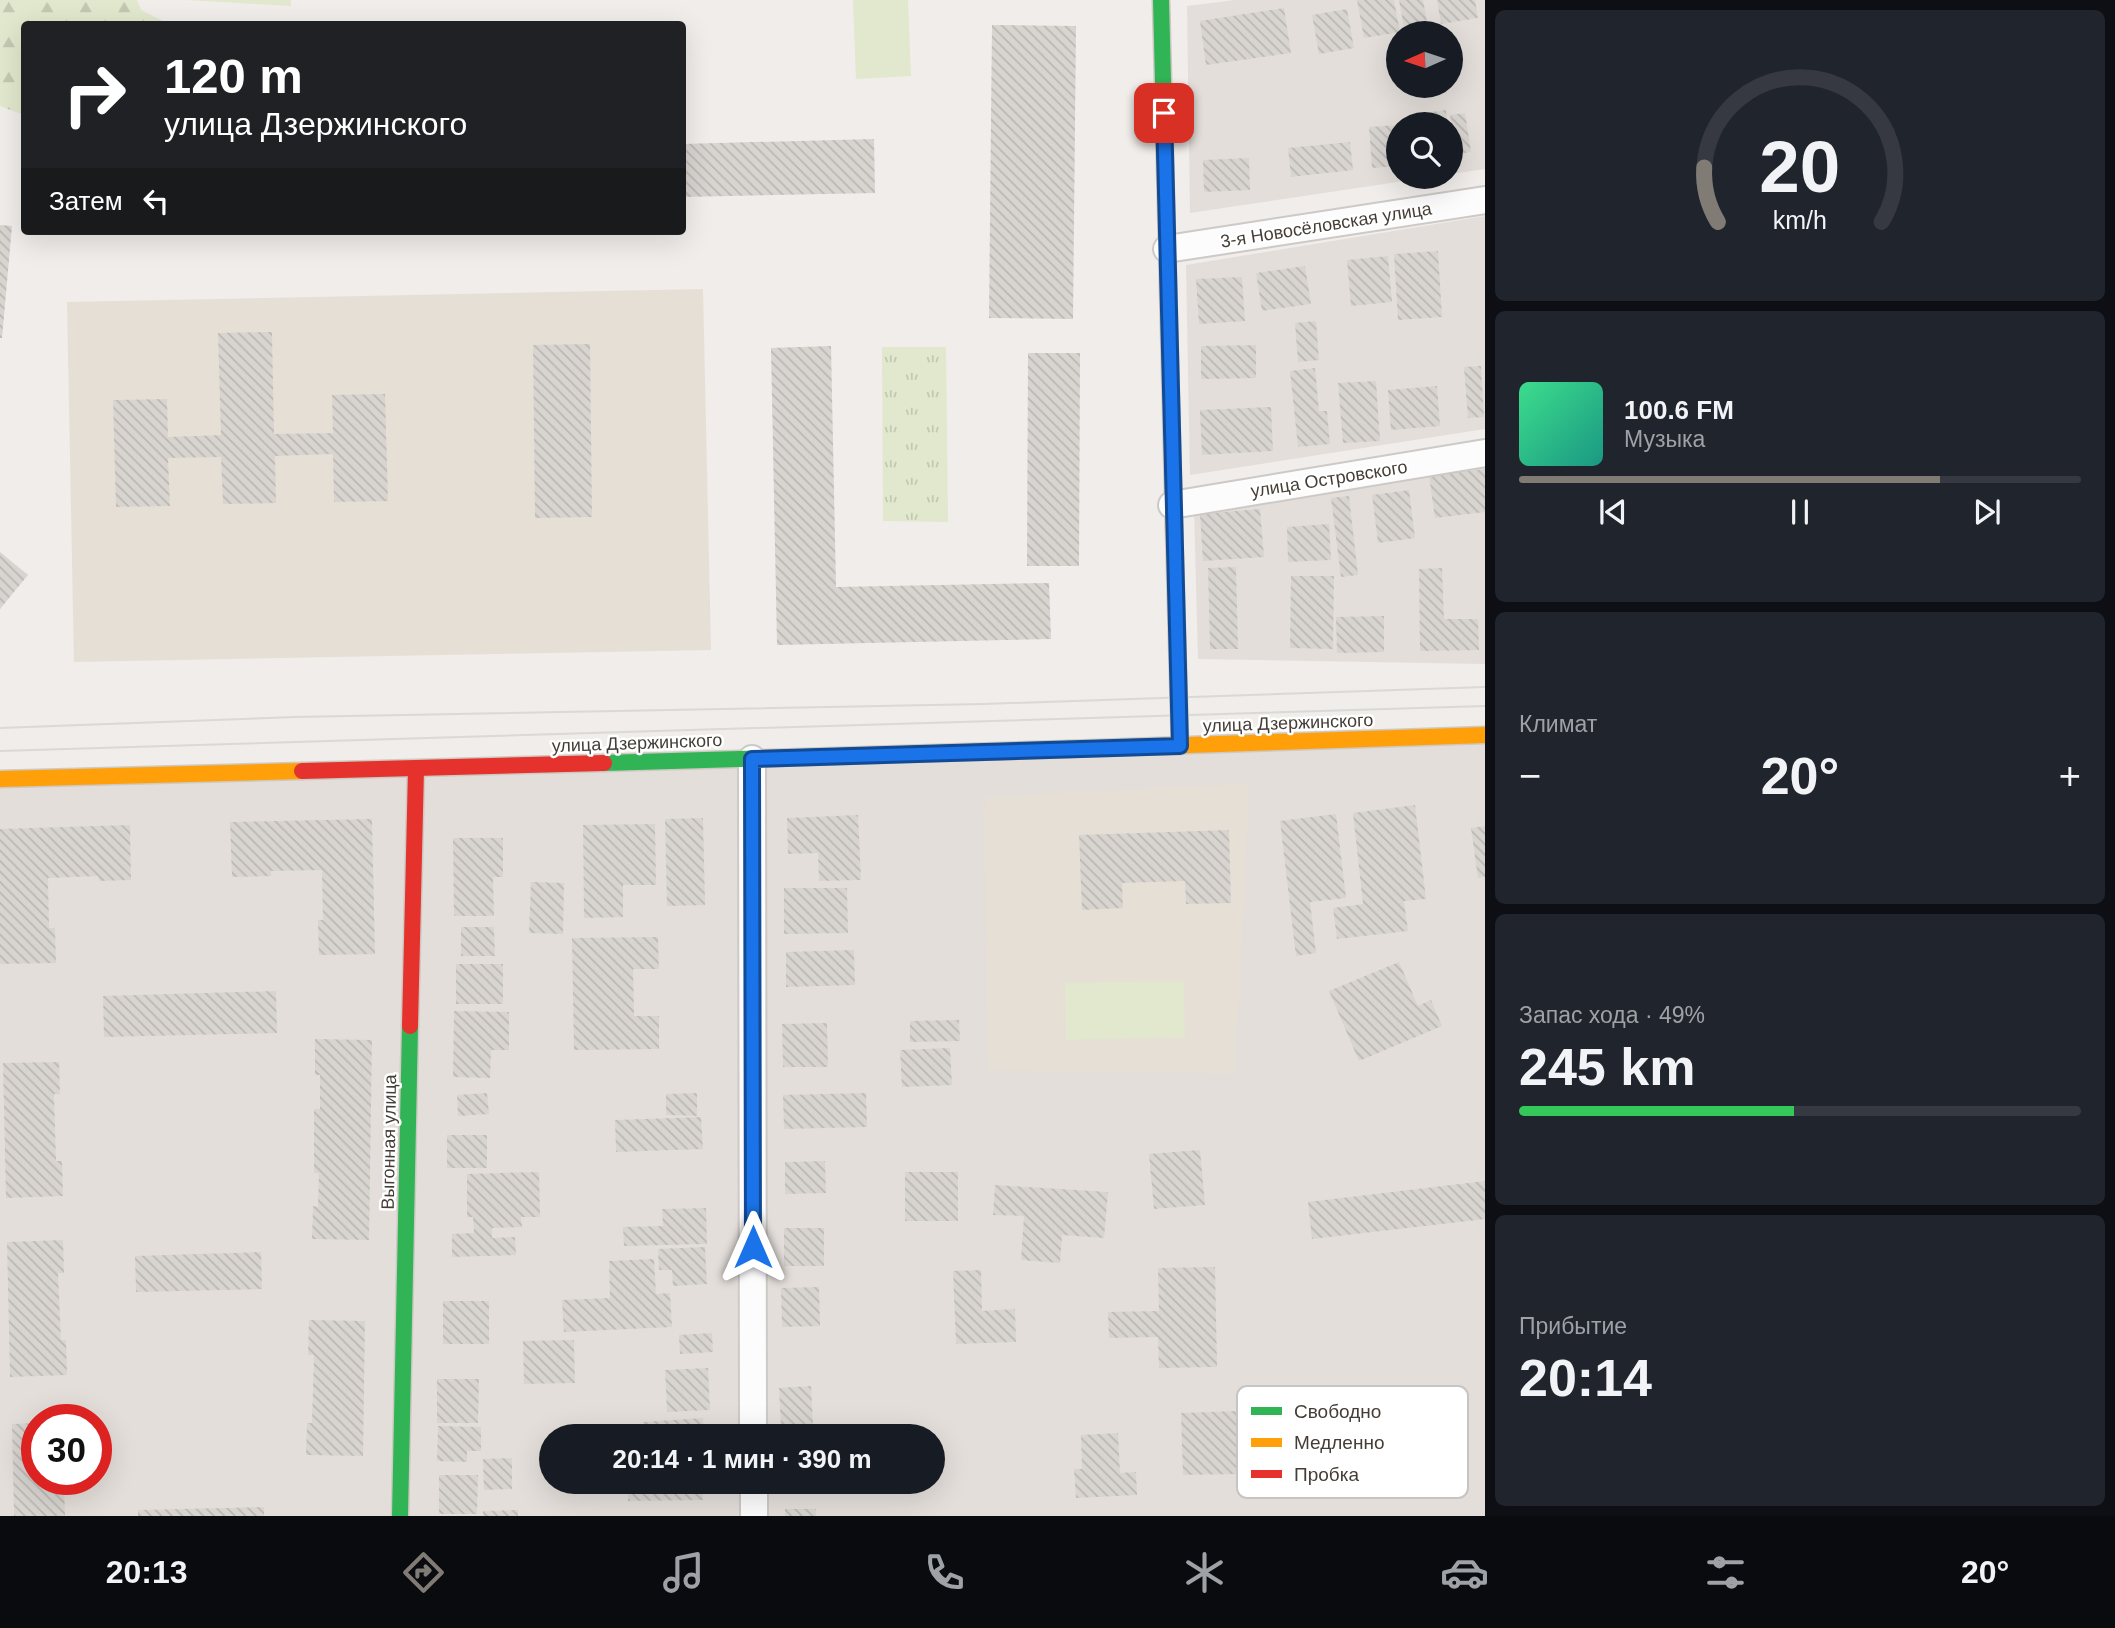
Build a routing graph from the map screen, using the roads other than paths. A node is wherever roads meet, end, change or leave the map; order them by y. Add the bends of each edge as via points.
1 (1161, 0) edge
2 (1485, 200) edge
3 (1167, 249) junction
4 (1485, 453) edge
5 (1172, 505) junction
6 (1485, 735) edge
7 (1180, 746) junction
8 (752, 759) junction
9 (416, 769) junction
10 (0, 779) edge
11 (754, 1424) edge
12 (754, 1494) edge
13 (400, 1516) edge
14 (754, 1516) edge

1 - 3 street
2 - 3 street, 3-я Новосёловская улица
3 - 5 street
4 - 5 street, улица Островского
5 - 7 street
6 - 7 street, улица Дзержинского
7 - 8 street, улица Дзержинского
8 - 9 street, улица Дзержинского
8 - 11 street
9 - 10 street, улица Дзержинского
9 - 13 street, Выгонная улица
12 - 14 street

